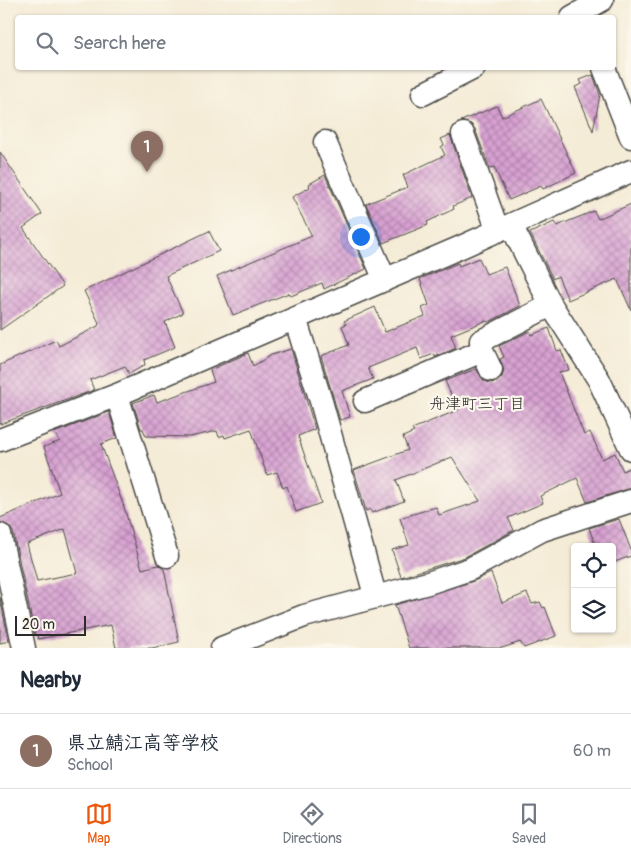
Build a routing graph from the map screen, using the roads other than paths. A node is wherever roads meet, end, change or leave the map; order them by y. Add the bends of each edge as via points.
1 (602, 0) edge
2 (575, 15) edge
3 (470, 70) edge
4 (605, 70) edge
5 (423, 94) dead end
6 (462, 134) dead end
7 (631, 137) edge
8 (325, 142) dead end
9 (631, 171) edge
10 (505, 228) junction
11 (385, 280) junction
12 (552, 305) junction
13 (294, 318) junction
14 (117, 395) junction
15 (365, 401) dead end
16 (0, 440) edge
17 (631, 449) edge
18 (631, 501) edge
19 (0, 535) edge
20 (167, 556) dead end
21 (375, 595) junction
22 (24, 648) edge
23 (222, 648) edge

1 - 2 street
3 - 5 street
4 - 7 street
6 - 10 street
8 - 11 street
9 - 10 street
10 - 11 street
10 - 12 street
11 - 13 street
12 - 15 street via 481,341 486,361
12 - 17 street via 599,380
13 - 14 street
13 - 21 street via 321,400
14 - 16 street
14 - 20 street
18 - 21 street via 542,530 470,569
19 - 22 street
21 - 23 street via 304,616

